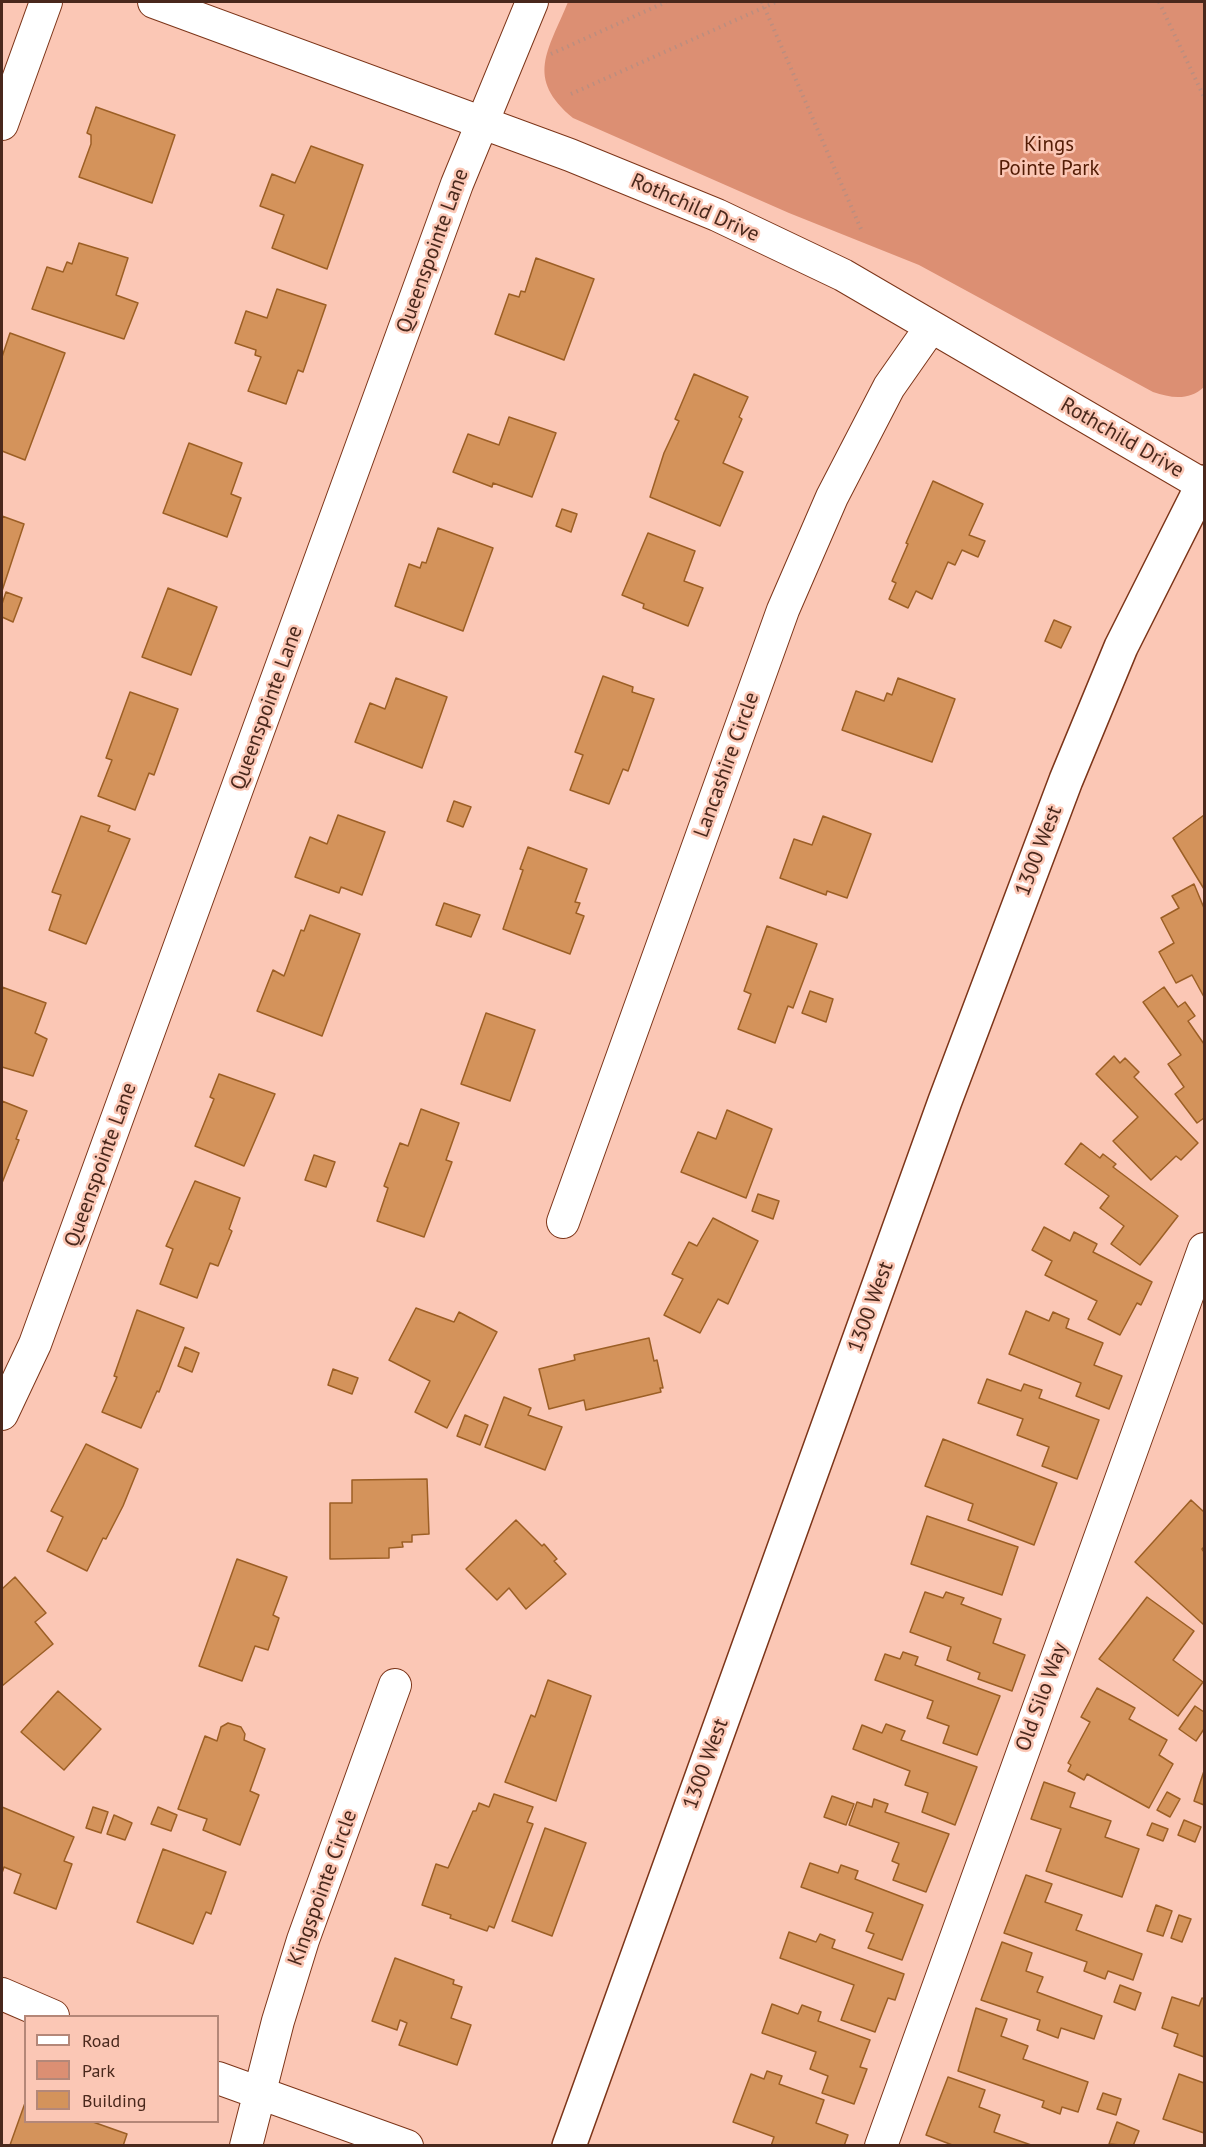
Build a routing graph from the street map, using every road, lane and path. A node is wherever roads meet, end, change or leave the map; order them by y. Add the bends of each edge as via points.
1 (46, 2) edge
2 (154, 2) edge
3 (532, 2) edge
4 (666, 2) edge
5 (762, 2) edge
6 (776, 2) edge
7 (1159, 2) edge
8 (765, 7) junction
9 (551, 54) dead end
10 (571, 94) dead end
11 (1204, 97) edge
12 (2, 124) edge
13 (482, 124) junction
14 (861, 228) dead end
15 (931, 327) junction
16 (1204, 483) edge
17 (563, 1222) dead end
18 (1204, 1249) edge
19 (2, 1414) edge
20 (395, 1685) dead end
21 (2, 1994) edge
22 (51, 2015) edge
23 (219, 2078) edge
24 (259, 2094) junction
25 (246, 2145) edge
26 (407, 2145) edge
27 (569, 2145) edge
28 (881, 2145) edge

1 - 12 street
2 - 13 street, Rothchild Drive
3 - 13 street, Queenspointe Lane
4 - 9 path
5 - 8 path
6 - 8 path
7 - 11 path
8 - 10 path
8 - 14 path
13 - 15 street, Rothchild Drive via 570,154 717,215 843,275
13 - 19 street, Queenspointe Lane via 36,1344
15 - 16 street, Rothchild Drive
15 - 17 street, Lancashire Circle via 889,387 832,497 783,610
16 - 27 street, 1300 West via 1121,647 1062,791 945,1101
18 - 28 street, Old Silo Way
20 - 24 street, Kingspointe Circle via 303,1940
21 - 22 street
23 - 24 street
24 - 25 street, Kingspointe Circle
24 - 26 street

